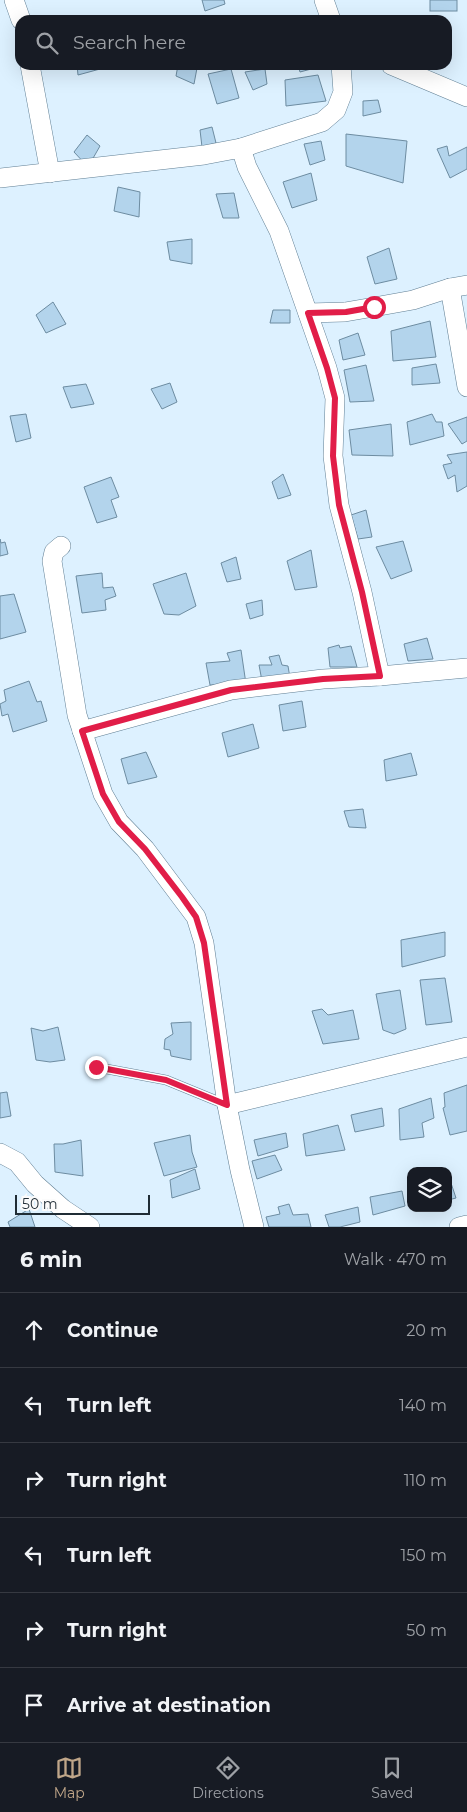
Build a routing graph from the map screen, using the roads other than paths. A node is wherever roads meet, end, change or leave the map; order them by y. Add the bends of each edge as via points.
1 (14, 0) edge
2 (324, 0) edge
3 (19, 15) edge
4 (329, 15) edge
5 (31, 70) edge
6 (341, 70) edge
7 (403, 70) edge
8 (467, 98) edge
9 (241, 148) junction
10 (50, 172) junction
11 (0, 178) edge
12 (459, 286) edge
13 (308, 313) junction
14 (467, 386) edge
15 (61, 546) dead end
16 (467, 668) edge
17 (380, 676) junction
18 (82, 731) junction
19 (467, 1047) edge
20 (96, 1067) dead end
21 (227, 1105) junction
22 (0, 1153) edge
23 (467, 1225) edge
24 (90, 1227) edge
25 (254, 1227) edge
26 (459, 1227) edge

1 - 3 street
2 - 4 street
5 - 10 street
6 - 9 street via 343,92 336,110 322,122
7 - 8 street
9 - 10 street
9 - 13 street via 247,168 278,231
10 - 11 street
12 - 13 street via 413,300 346,312
12 - 14 street
13 - 17 street via 335,398 333,456 339,505
15 - 18 street via 54,552 52,561
16 - 17 street
17 - 18 street via 231,690
18 - 21 street via 103,794 119,822 145,849 196,917 204,943
19 - 21 street
20 - 21 lane via 166,1080
21 - 25 street
22 - 24 street via 17,1162 35,1184 63,1209
23 - 26 street

